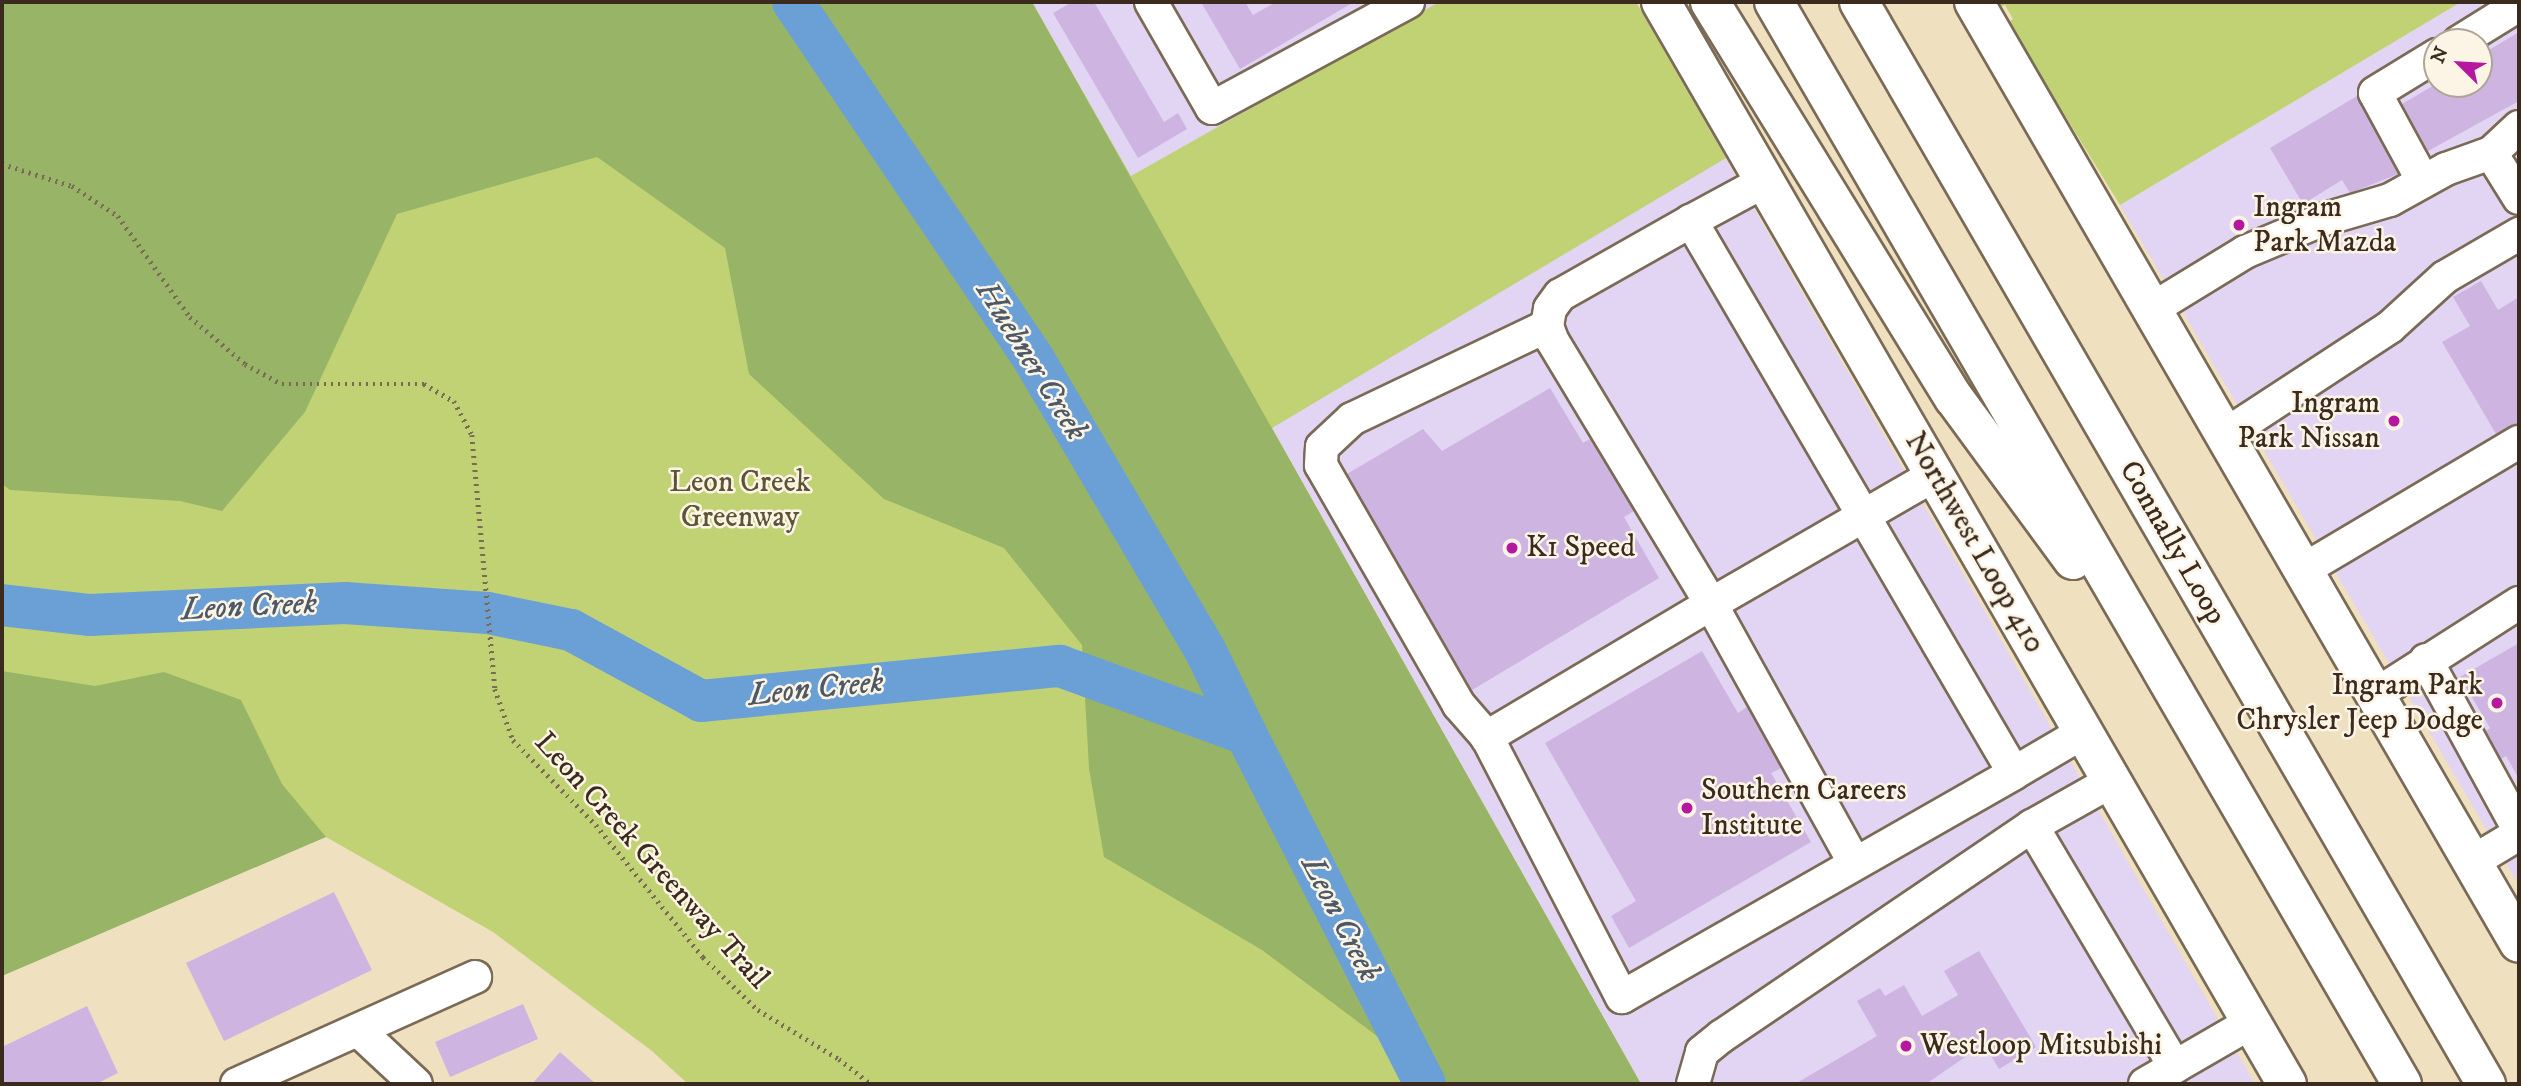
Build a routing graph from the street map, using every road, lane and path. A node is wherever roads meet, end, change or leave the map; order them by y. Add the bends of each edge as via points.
1 (1151, 2) edge
2 (1408, 2) edge
3 (1661, 2) edge
4 (1710, 2) edge
5 (1774, 2) edge
6 (1858, 2) edge
7 (1974, 2) edge
8 (2519, 5) edge
9 (2482, 28) edge
10 (2423, 64) edge
11 (2519, 127) edge
12 (2491, 153) junction
13 (2, 164) edge
14 (1765, 181) junction
15 (2423, 181) junction
16 (2519, 198) edge
17 (1691, 221) junction
18 (2519, 234) edge
19 (2152, 309) junction
20 (1547, 326) junction
21 (2225, 435) junction
22 (2519, 442) edge
23 (1934, 475) junction
24 (1863, 516) junction
25 (2303, 570) junction
26 (2519, 603) edge
27 (1711, 604) junction
28 (2426, 660) junction
29 (2375, 695) junction
30 (2190, 719) junction
31 (2084, 732) junction
32 (1487, 737) junction
33 (2014, 773) junction
34 (2112, 781) junction
35 (2032, 826) junction
36 (2519, 832) edge
37 (1854, 862) junction
38 (2472, 862) junction
39 (2519, 943) edge
40 (475, 977) dead end
41 (2252, 1022) junction
42 (358, 1030) junction
43 (2175, 1067) junction
44 (237, 1084) edge
45 (416, 1084) edge
46 (871, 1084) edge
47 (1693, 1084) edge
48 (2145, 1084) edge
49 (2287, 1084) edge
50 (2402, 1084) edge
51 (2486, 1084) edge

1 - 2 lane via 1212,108
3 - 14 main road, Northwest Loop 410
4 - 30 main road via 1954,398
5 - 30 main road
6 - 51 main road, Connally Loop
7 - 19 main road
8 - 9 lane
10 - 15 lane via 2375,93
11 - 12 lane
12 - 15 lane
12 - 16 lane
13 - 46 path, Leon Creek Greenway Trail via 72,186 118,216 190,317 245,364 282,384 424,384 454,401 472,435 495,689 513,740 596,825 703,957 758,1010
14 - 17 lane
14 - 23 main road, Northwest Loop 410
15 - 19 lane via 2390,200 2322,220 2245,252
17 - 20 lane via 1560,295 1550,309
17 - 24 lane
18 - 21 lane via 2445,276 2379,334
19 - 21 main road
20 - 27 lane
20 - 32 lane via 1352,419 1322,447 1321,465 1459,705
21 - 25 main road
22 - 25 lane
23 - 24 lane
23 - 31 main road, Northwest Loop 410
24 - 27 lane
24 - 33 lane
25 - 29 main road
26 - 28 lane
27 - 32 lane
27 - 37 lane
28 - 29 lane
28 - 36 lane
29 - 38 main road
30 - 50 main road
31 - 33 lane
31 - 34 main road, Northwest Loop 410
32 - 37 lane via 1622,997
33 - 37 lane
34 - 35 lane
34 - 41 main road, Northwest Loop 410
35 - 43 lane
35 - 47 lane via 1722,1036 1702,1052
36 - 38 lane
38 - 39 main road
40 - 42 lane
41 - 43 lane
41 - 49 main road, Northwest Loop 410
42 - 44 lane
42 - 45 lane
43 - 48 lane

